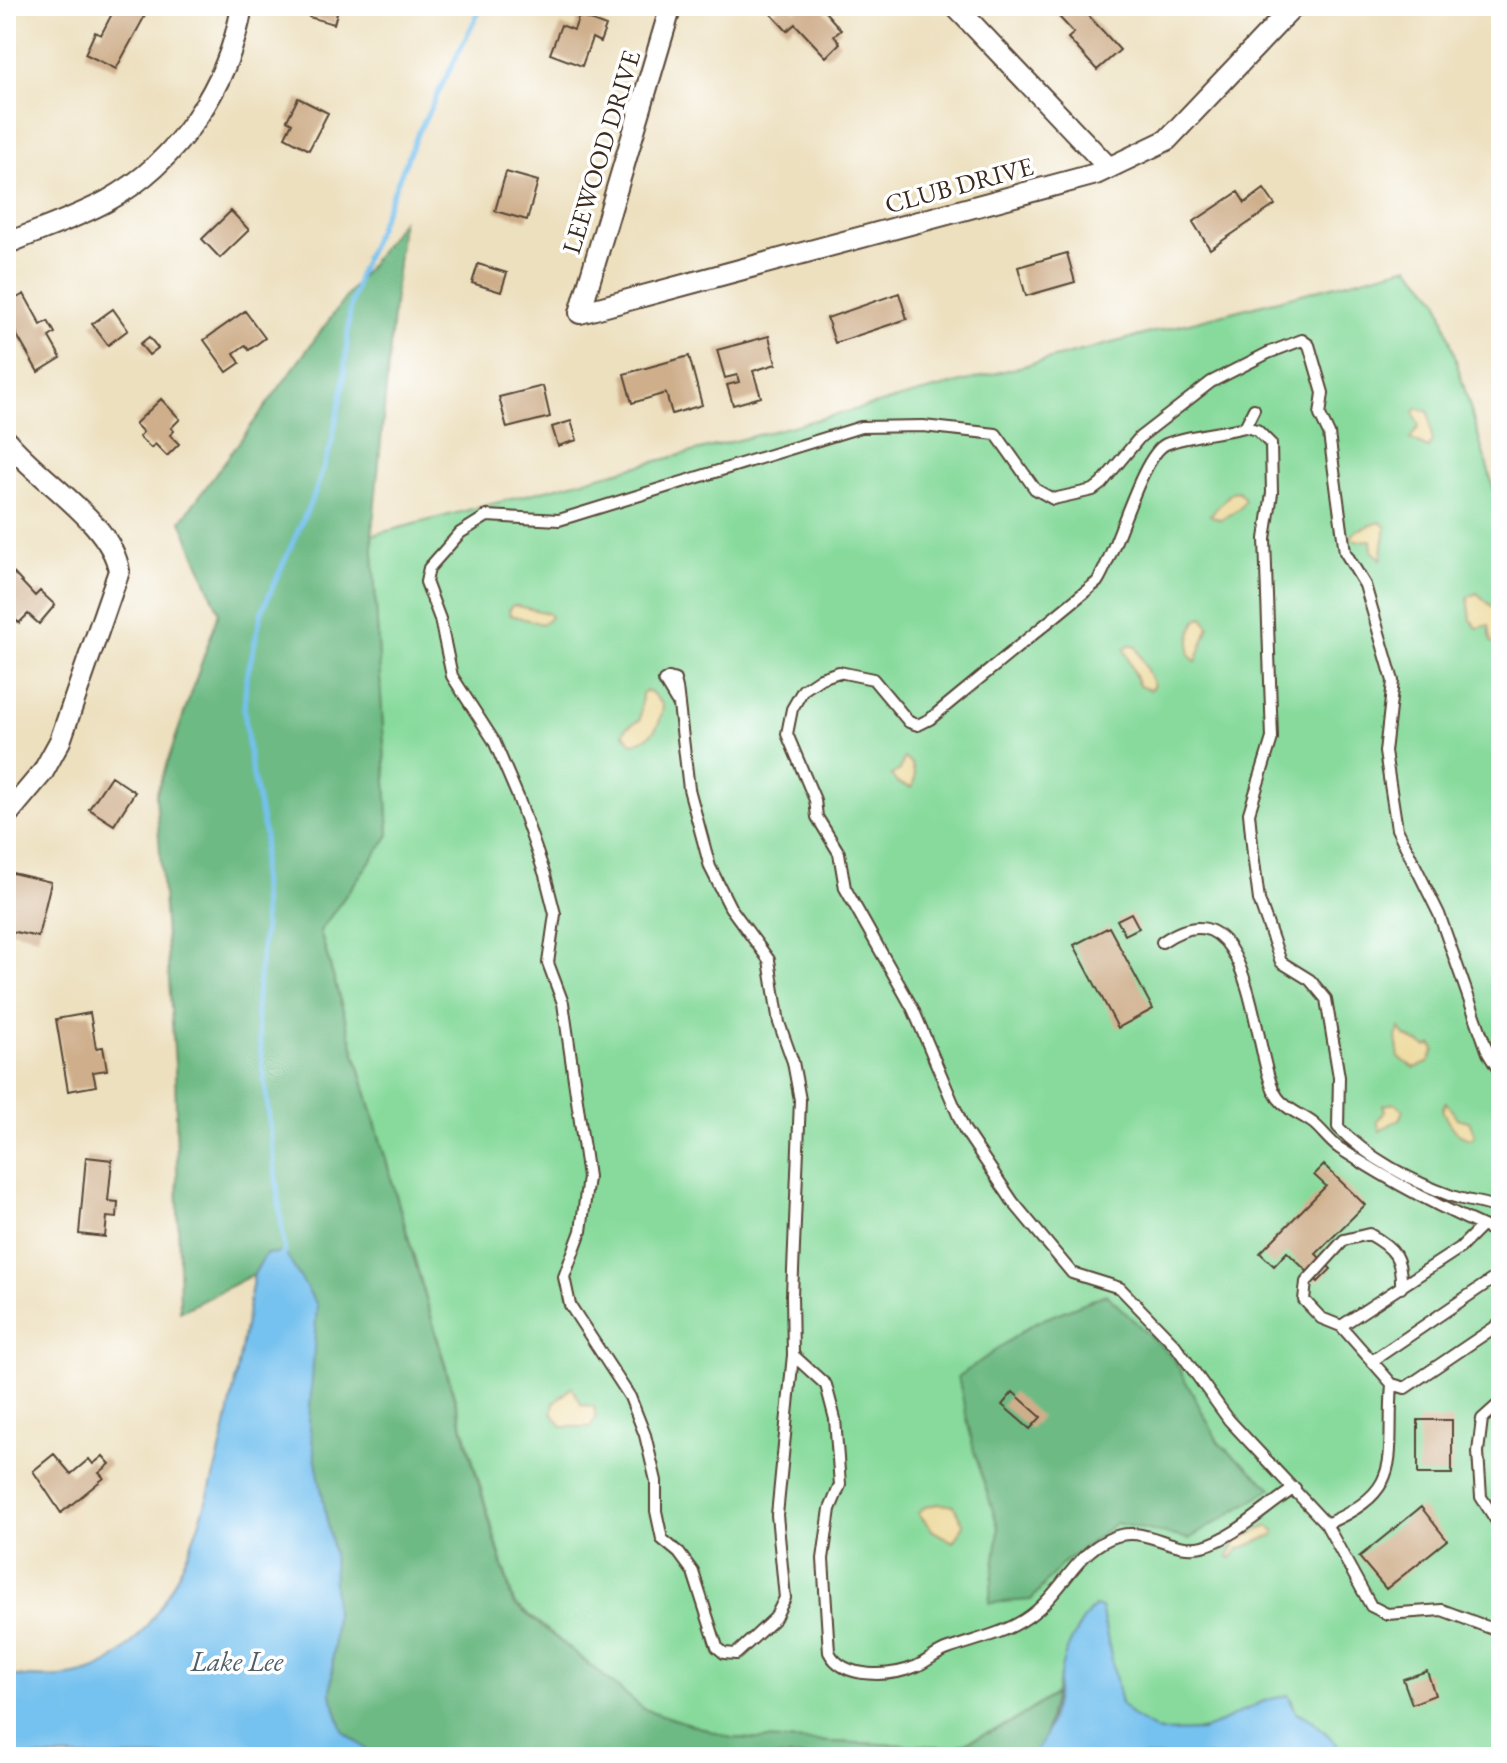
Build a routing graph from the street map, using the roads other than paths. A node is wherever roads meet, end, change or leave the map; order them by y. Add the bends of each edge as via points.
1 (242, 6) edge
2 (671, 6) edge
3 (955, 6) edge
4 (1294, 6) edge
5 (1109, 168) junction
6 (6, 244) edge
7 (580, 313) joint
8 (1254, 409) dead end
9 (1245, 427) junction
10 (6, 440) edge
11 (676, 701) dead end
12 (6, 816) edge
13 (1162, 942) dead end
14 (1501, 1074) edge
15 (1501, 1210) edge
16 (1482, 1226) junction
17 (1501, 1234) edge
18 (1497, 1276) edge
19 (1401, 1288) junction
20 (1501, 1289) edge
21 (1501, 1323) edge
22 (1341, 1326) junction
23 (793, 1355) junction
24 (1372, 1361) junction
25 (1392, 1384) junction
26 (1501, 1402) edge
27 (1295, 1488) junction
28 (1326, 1524) junction
29 (1501, 1528) edge
30 (1501, 1632) edge

1 - 6 street via 232,54 203,109 150,170 105,202
2 - 7 street, LEEWOOD DRIVE
3 - 5 street
4 - 5 street, CLUB DRIVE via 1167,140
5 - 7 street, CLUB DRIVE
8 - 9 lane
9 - 15 lane via 1257,430 1271,444 1274,465 1265,539 1272,738 1249,813 1259,900 1269,933 1281,962 1310,980 1326,999 1339,1077 1338,1127 1401,1172 1453,1197
9 - 27 lane via 1160,448 1097,582 930,719 918,725 909,722 873,679 839,672 803,690 787,734 817,817 839,853 845,888 913,1009 964,1129 1013,1202 1072,1273 1120,1288 1175,1345 1229,1420
10 - 12 street via 106,536 117,554 119,571 60,741 43,772
11 - 23 lane via 689,789 710,867 730,907 769,960 779,1023 793,1062 801,1126
13 - 16 lane via 1190,926 1204,927 1228,946 1256,1012 1273,1089 1289,1109 1312,1122 1336,1146
14 - 23 lane via 1488,1053 1439,914 1397,829 1385,752 1393,681 1365,585 1345,552 1331,444 1320,415 1323,393 1309,345 1302,340 1240,366 1188,397 1131,446 1101,484 1072,496 1053,499 1035,489 996,434 923,426 861,427 559,520 487,516 474,521 429,568 426,582 452,676 494,741 518,797 555,914 548,963 563,1003 588,1177 565,1290 630,1397 656,1481 662,1539 693,1572 717,1647 724,1653 736,1654 755,1640 785,1598 777,1515
16 - 17 lane
16 - 19 lane via 1460,1248
18 - 20 lane
18 - 24 lane
19 - 22 lane
19 - 22 lane via 1402,1266 1387,1244 1369,1234 1344,1240 1306,1282 1304,1300 1321,1318
21 - 25 lane via 1405,1388
22 - 24 lane
23 - 27 lane via 826,1385 835,1419 840,1485 827,1521 823,1559 829,1652 845,1669 895,1672 950,1648 974,1644 1036,1612 1078,1562 1110,1538 1143,1533 1182,1546 1203,1546
24 - 25 lane
25 - 28 lane via 1387,1476 1377,1494
26 - 29 lane via 1482,1419 1478,1452 1481,1497
27 - 28 lane
28 - 30 lane via 1371,1606 1387,1614 1442,1610

